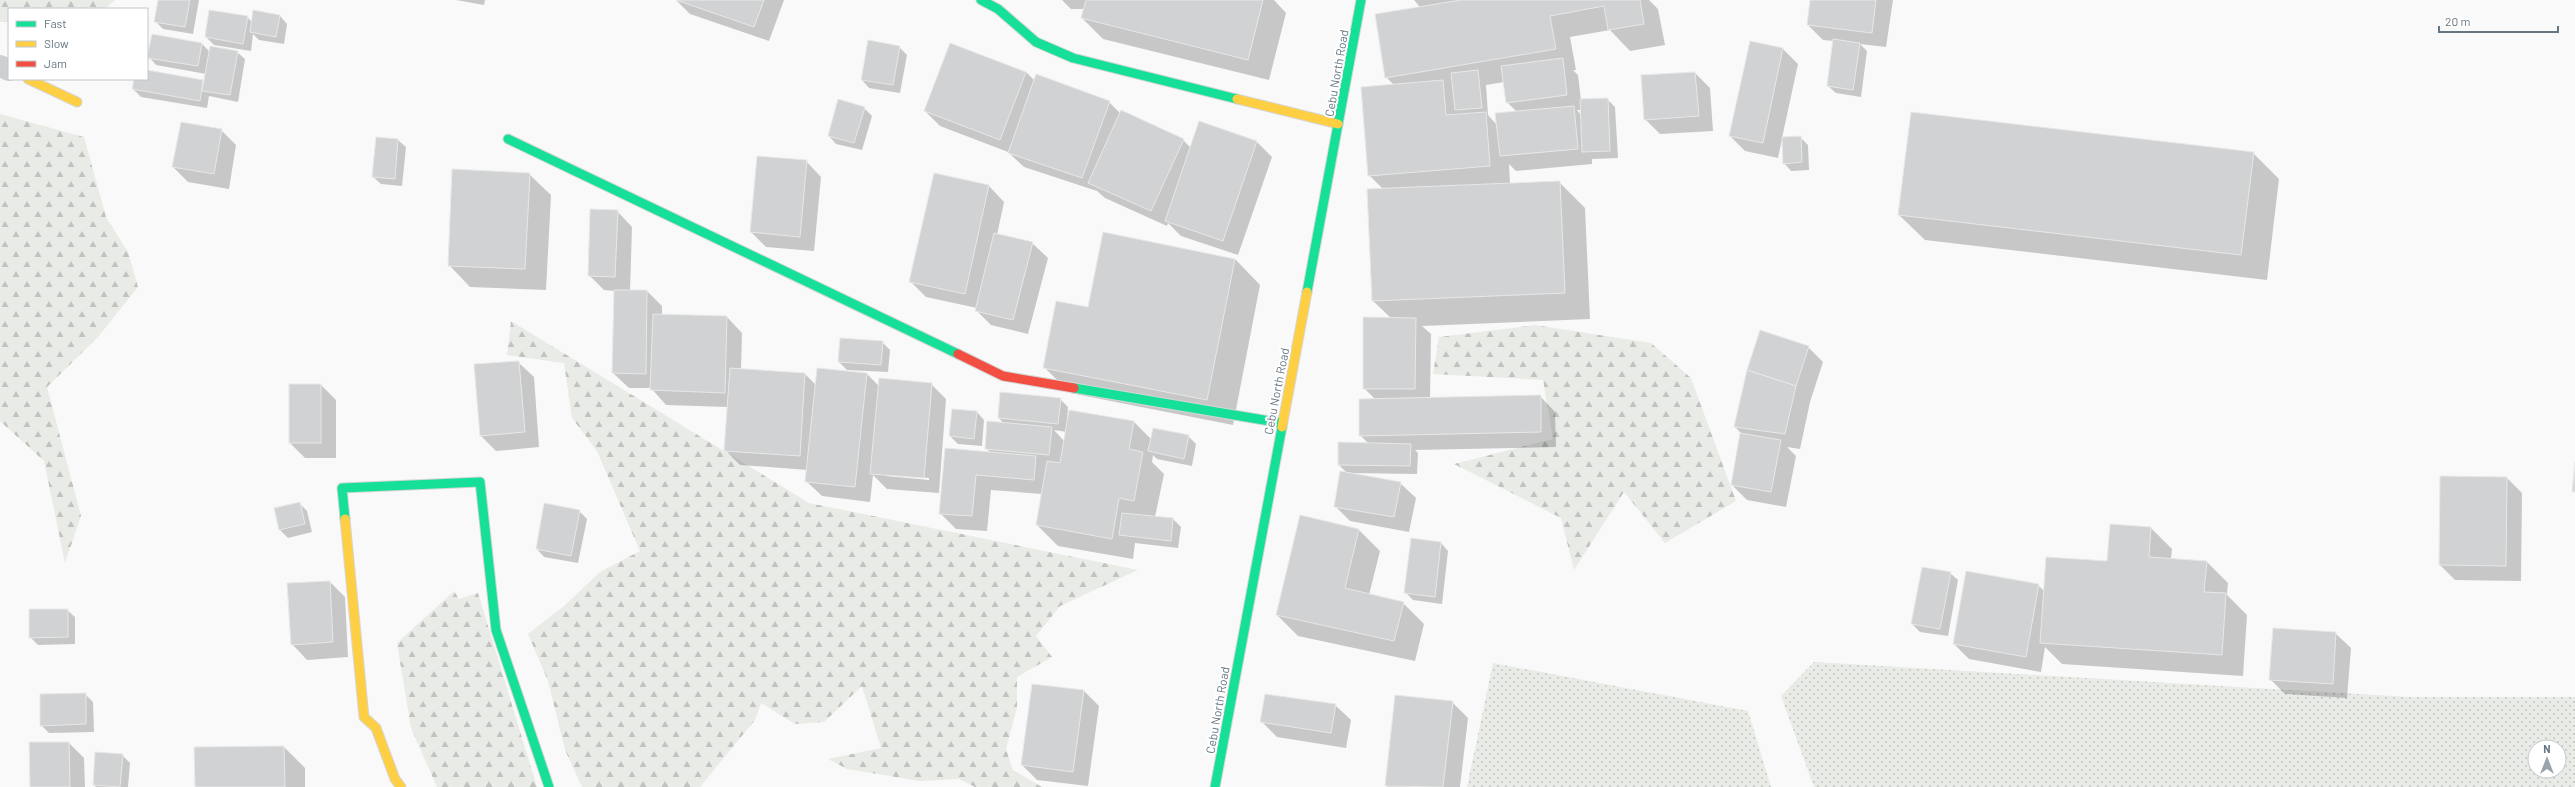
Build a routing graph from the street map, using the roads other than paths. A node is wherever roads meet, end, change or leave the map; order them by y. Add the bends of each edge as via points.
1 (981, 0) edge
2 (1361, 0) edge
3 (30, 80) edge
4 (77, 102) dead end
5 (1338, 124) junction
6 (508, 139) dead end
7 (1282, 423) junction
8 (401, 787) edge
9 (548, 787) edge
10 (1215, 787) edge

1 - 5 main road via 998,9 1036,42 1073,58
2 - 5 main road, Cebu North Road
3 - 4 main road
5 - 7 main road, Cebu North Road
6 - 7 main road via 1003,376
7 - 10 main road, Cebu North Road
8 - 9 main road via 394,779 376,728 364,717 342,488 480,482 496,630

